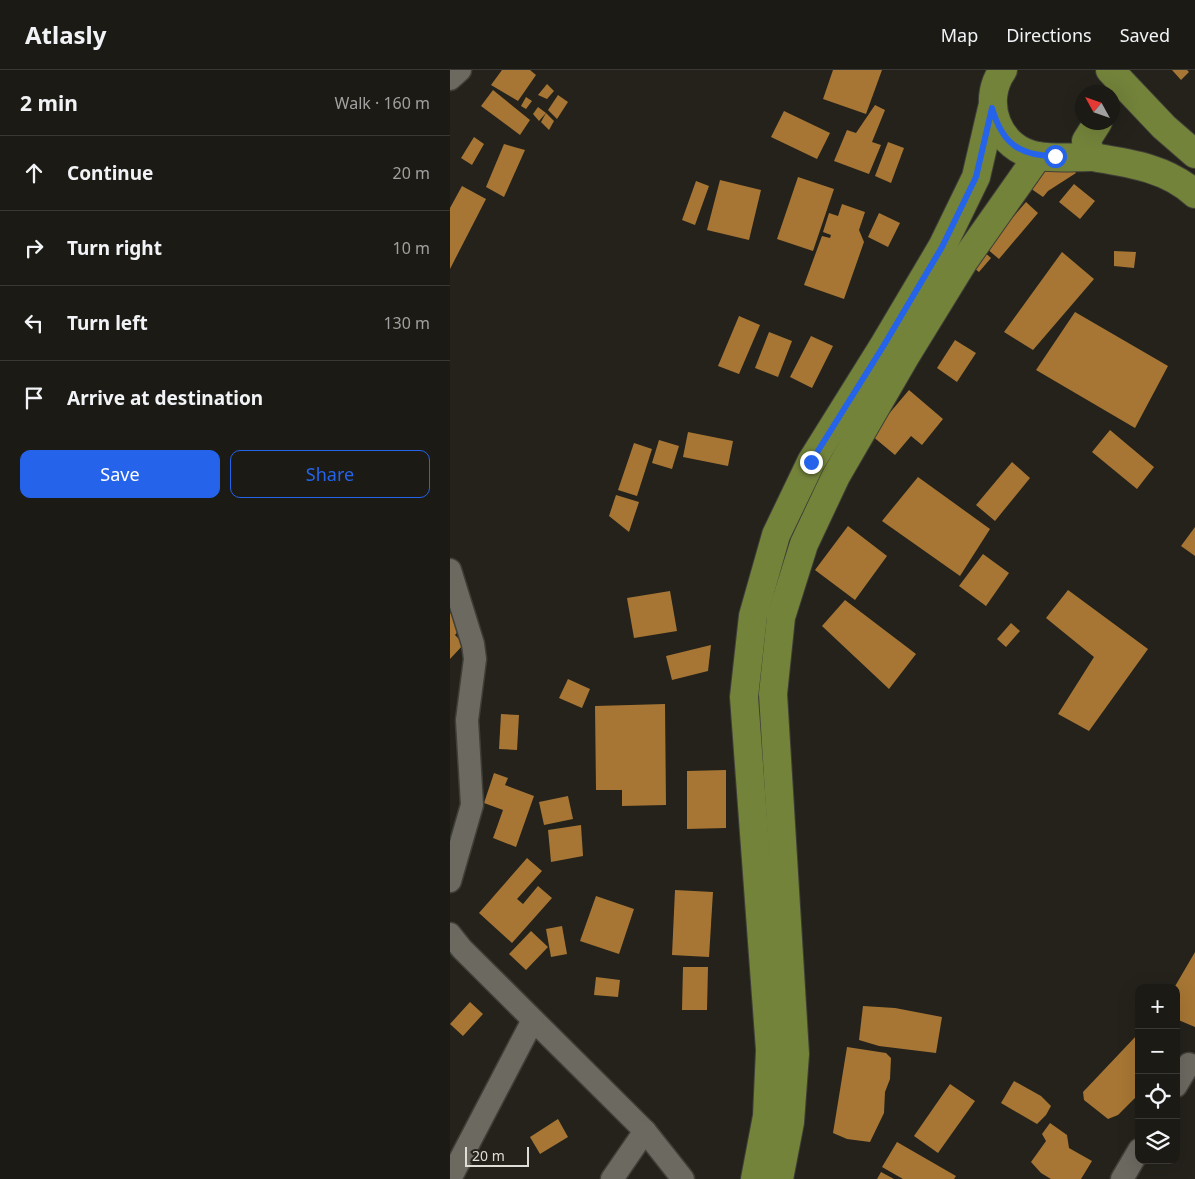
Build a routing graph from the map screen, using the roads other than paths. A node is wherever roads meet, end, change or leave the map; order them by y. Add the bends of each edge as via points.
1 (460, 70) edge
2 (1003, 70) edge
3 (1108, 70) edge
4 (450, 79) edge
5 (1100, 85) edge
6 (992, 108) junction
7 (1093, 130) edge
8 (1195, 154) edge
9 (1038, 156) junction
10 (1092, 157) junction
11 (1195, 194) edge
12 (450, 570) edge
13 (467, 720) junction
14 (450, 738) edge
15 (450, 881) edge
16 (454, 948) edge
17 (533, 1020) junction
18 (1189, 1064) dead end
19 (1180, 1079) edge
20 (645, 1131) junction
21 (1135, 1157) edge
22 (450, 1179) edge
23 (612, 1179) edge
24 (683, 1179) edge
25 (755, 1179) edge
26 (779, 1179) edge
27 (1122, 1179) edge

1 - 4 street
2 - 6 main road via 993,92
3 - 5 main road via 1097,77
3 - 8 main road
6 - 9 main road via 997,125 1007,140 1021,151
6 - 25 main road via 976,177 942,247 811,462 776,535 753,616 744,697 770,1050 768,1116
7 - 10 main road via 1086,142
9 - 10 main road
9 - 26 main road via 964,261 836,476 804,544 781,617 773,694 795,1054 790,1122
10 - 11 main road via 1160,171
12 - 13 street via 475,659
13 - 14 street
13 - 15 street via 472,805
16 - 17 street
17 - 20 street
17 - 22 street
18 - 19 street
20 - 23 street
20 - 24 street
21 - 27 street

